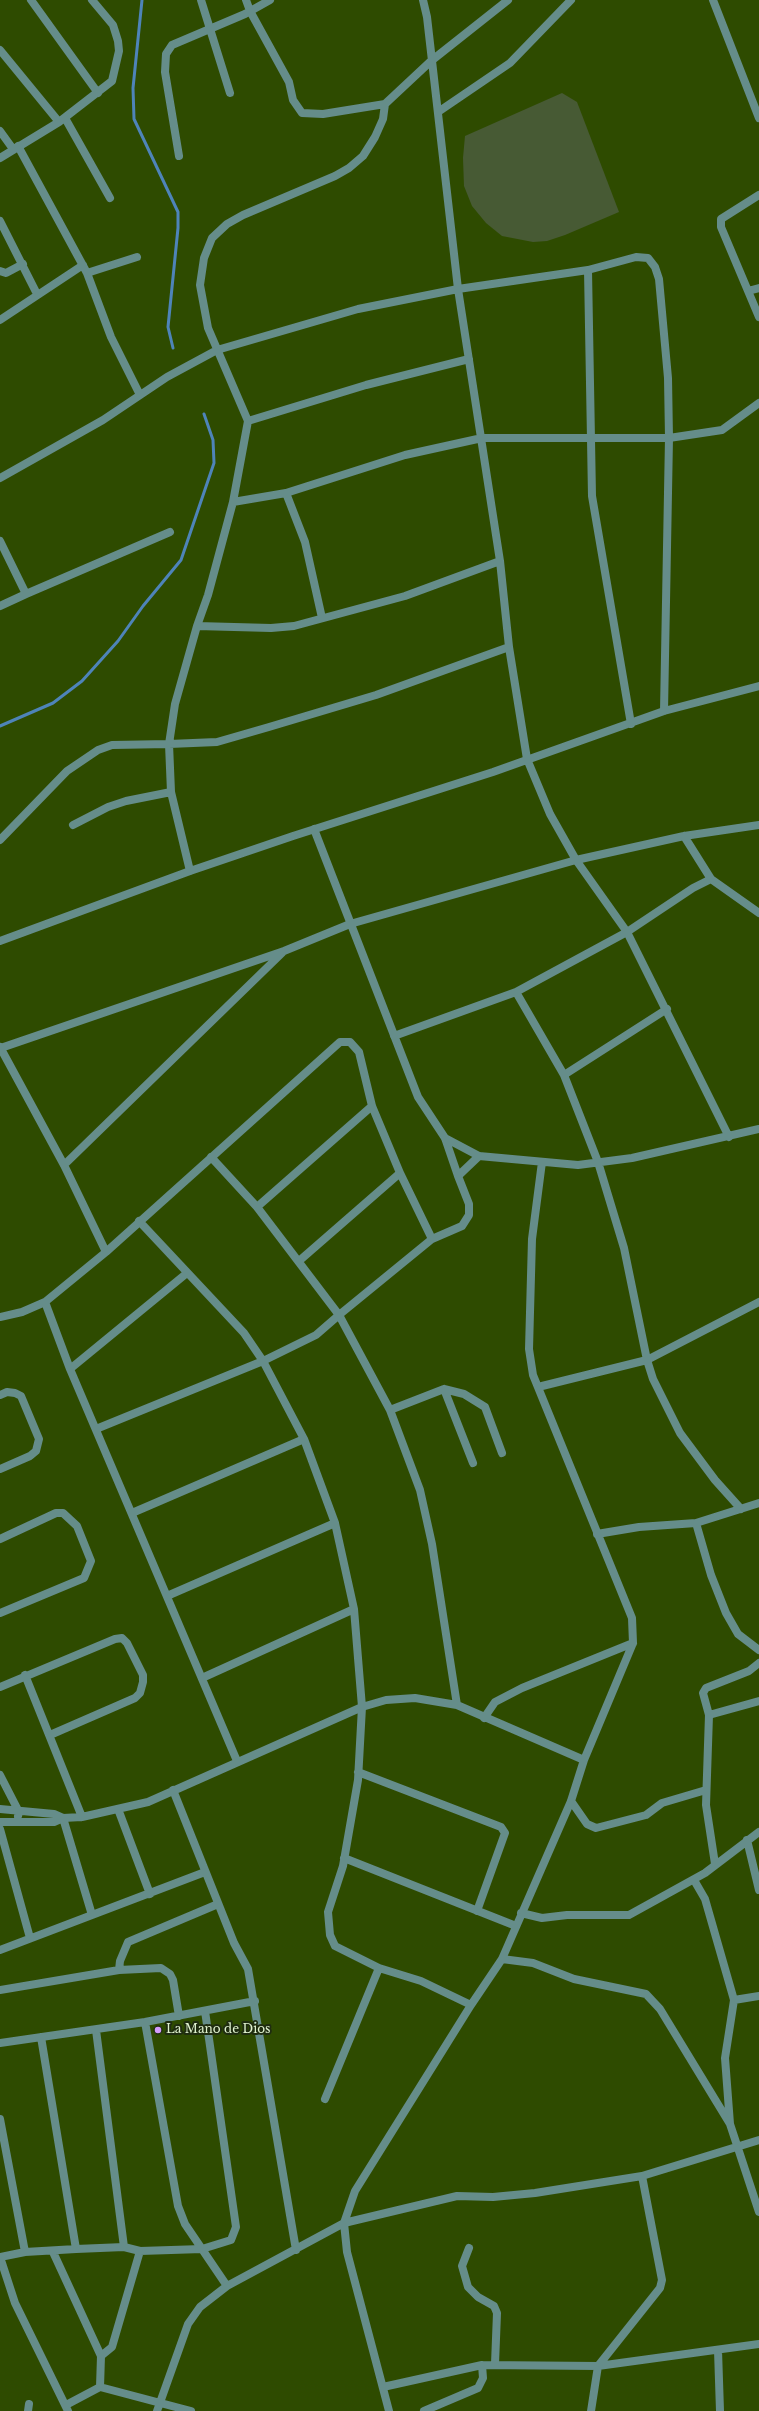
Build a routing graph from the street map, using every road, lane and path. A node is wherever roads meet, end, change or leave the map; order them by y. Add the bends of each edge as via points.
1 (31, 0) edge
2 (92, 0) edge
3 (201, 0) edge
4 (246, 0) edge
5 (270, 0) edge
6 (423, 0) edge
7 (508, 0) edge
8 (571, 0) edge
9 (713, 0) edge
10 (250, 11) junction
11 (209, 30) junction
12 (0, 50) edge
13 (431, 61) junction
14 (98, 93) junction
15 (230, 93) dead end
16 (385, 104) junction
17 (438, 112) junction
18 (759, 118) edge
19 (62, 120) junction
20 (0, 131) edge
21 (15, 148) junction
22 (179, 156) dead end
23 (0, 158) edge
24 (759, 195) edge
25 (110, 198) dead end
26 (0, 221) edge
27 (137, 257) dead end
28 (23, 264) junction
29 (83, 265) junction
30 (588, 270) junction
31 (0, 272) edge
32 (87, 273) junction
33 (759, 288) edge
34 (458, 289) junction
35 (748, 291) junction
36 (37, 294) junction
37 (759, 317) edge
38 (0, 320) edge
39 (217, 350) junction
40 (469, 360) junction
41 (140, 395) junction
42 (759, 403) edge
43 (248, 421) junction
44 (591, 437) junction
45 (482, 438) junction
46 (669, 438) junction
47 (0, 478) edge
48 (286, 493) junction
49 (233, 502) junction
50 (170, 532) dead end
51 (0, 541) edge
52 (500, 561) junction
53 (26, 594) junction
54 (0, 606) edge
55 (322, 618) junction
56 (197, 626) junction
57 (509, 647) junction
58 (759, 686) edge
59 (664, 711) junction
60 (631, 724) junction
61 (169, 744) junction
62 (527, 759) junction
63 (171, 792) junction
64 (73, 825) dead end
65 (759, 825) edge
66 (314, 829) junction
67 (684, 836) junction
68 (0, 840) edge
69 (576, 860) junction
70 (190, 871) junction
71 (711, 879) junction
72 (759, 913) edge
73 (350, 924) junction
74 (627, 932) junction
75 (0, 941) edge
76 (284, 951) junction
77 (516, 992) junction
78 (667, 1009) junction
79 (394, 1036) junction
80 (0, 1047) edge
81 (564, 1075) junction
82 (372, 1106) junction
83 (759, 1129) edge
84 (729, 1137) junction
85 (445, 1138) junction
86 (479, 1156) junction
87 (211, 1157) junction
88 (542, 1162) junction
89 (598, 1162) junction
90 (64, 1165) junction
91 (400, 1173) junction
92 (458, 1176) junction
93 (258, 1207) junction
94 (139, 1221) junction
95 (432, 1239) junction
96 (106, 1252) junction
97 (299, 1261) junction
98 (187, 1273) junction
99 (45, 1302) junction
100 (759, 1302) edge
101 (339, 1315) junction
102 (0, 1317) edge
103 (647, 1360) junction
104 (263, 1362) junction
105 (70, 1369) junction
106 (538, 1387) junction
107 (444, 1389) junction
108 (0, 1395) edge
109 (390, 1410) junction
110 (96, 1429) junction
111 (304, 1439) junction
112 (502, 1453) dead end
113 (473, 1463) dead end
114 (0, 1469) edge
115 (759, 1503) edge
116 (741, 1509) junction
117 (132, 1513) junction
118 (335, 1523) junction
119 (696, 1523) junction
120 (597, 1534) junction
121 (0, 1539) edge
122 (167, 1596) junction
123 (354, 1609) junction
124 (0, 1613) edge
125 (633, 1643) junction
126 (759, 1650) edge
127 (759, 1662) edge
128 (25, 1676) junction
129 (202, 1678) junction
130 (0, 1687) edge
131 (759, 1700) edge
132 (457, 1705) junction
133 (362, 1707) junction
134 (709, 1715) junction
135 (484, 1718) junction
136 (50, 1735) junction
137 (584, 1760) junction
138 (237, 1761) junction
139 (358, 1772) junction
140 (0, 1775) edge
141 (173, 1790) junction
142 (706, 1790) junction
143 (571, 1800) junction
144 (0, 1809) edge
145 (118, 1809) junction
146 (18, 1812) junction
147 (82, 1817) junction
148 (63, 1818) junction
149 (0, 1822) edge
150 (18, 1822) junction
151 (0, 1829) edge
152 (759, 1832) edge
153 (747, 1840) junction
154 (344, 1858) junction
155 (715, 1864) junction
156 (204, 1872) junction
157 (694, 1880) junction
158 (759, 1890) edge
159 (150, 1894) junction
160 (218, 1904) junction
161 (477, 1910) junction
162 (521, 1913) junction
163 (92, 1915) junction
164 (516, 1926) junction
165 (30, 1938) junction
166 (0, 1950) edge
167 (502, 1959) junction
168 (379, 1968) junction
169 (120, 1970) junction
170 (0, 1990) edge
171 (759, 1996) edge
172 (734, 2000) junction
173 (255, 2001) junction
174 (471, 2005) junction
175 (205, 2011) junction
176 (179, 2016) junction
177 (145, 2022) junction
178 (96, 2030) junction
179 (41, 2037) junction
180 (0, 2043) edge
181 (325, 2099) dead end
182 (0, 2119) edge
183 (730, 2124) junction
184 (759, 2140) edge
185 (737, 2148) junction
186 (642, 2176) junction
187 (759, 2212) edge
188 (344, 2223) junction
189 (124, 2248) junction
190 (468, 2248) dead end
191 (76, 2249) junction
192 (202, 2249) junction
193 (296, 2250) junction
194 (140, 2251) junction
195 (26, 2252) junction
196 (53, 2252) junction
197 (0, 2257) edge
198 (228, 2286) junction
199 (759, 2344) edge
200 (718, 2350) junction
201 (101, 2356) junction
202 (495, 2364) junction
203 (482, 2365) junction
204 (598, 2366) junction
205 (100, 2387) junction
206 (383, 2387) junction
207 (158, 2407) edge
208 (67, 2408) edge
209 (191, 2411) edge
210 (389, 2411) edge
211 (424, 2411) edge
212 (591, 2411) edge
213 (720, 2411) edge

1 - 14 street
2 - 14 street via 113,25 119,51 112,81
3 - 11 street
4 - 10 street
5 - 10 street
6 - 13 street
7 - 13 street
8 - 17 street via 510,63
9 - 18 street
10 - 11 street
10 - 16 street via 281,66 289,82 293,100 302,113 323,114
11 - 15 street
11 - 22 street via 172,46 166,54 165,72
12 - 19 street
13 - 16 street
13 - 17 street
14 - 19 street
16 - 39 street via 384,119 375,137 363,156 349,168 243,215 227,224 212,238 204,258 200,285 208,328
17 - 34 street
19 - 21 street
19 - 25 street
20 - 21 street
21 - 23 street
21 - 29 street
24 - 35 street via 721,219 721,228
26 - 28 street
27 - 32 street
28 - 31 street via 6,273
28 - 36 street
29 - 32 street
29 - 36 street
30 - 34 street
30 - 44 street
30 - 46 street via 636,257 648,258 655,267 659,279 668,378
32 - 41 street via 111,337
33 - 35 street
34 - 39 street via 358,309
34 - 40 street
35 - 37 street
36 - 38 street
39 - 41 street
39 - 43 street
40 - 43 street via 366,385
40 - 45 street
41 - 47 street via 103,420
42 - 46 street via 722,430
43 - 49 street
44 - 45 street
44 - 46 street
44 - 60 street via 592,496
45 - 48 street via 405,455
45 - 52 street
46 - 59 street
48 - 49 street
48 - 55 street via 308,553
49 - 56 street
50 - 53 street
51 - 53 street
52 - 55 street via 405,596
52 - 57 street
53 - 54 street
55 - 56 street via 294,626 271,628
56 - 61 street via 175,704
57 - 61 street via 376,696 254,732 217,742
57 - 62 street
58 - 59 street
59 - 60 street
60 - 62 street
61 - 63 street
61 - 68 street via 112,745 98,750 67,770
62 - 66 street
62 - 69 street via 550,814
63 - 64 street via 108,807
63 - 70 street
65 - 67 street
66 - 70 street
66 - 73 street
67 - 69 street
67 - 71 street
69 - 73 street
69 - 74 street
70 - 75 street
71 - 72 street
71 - 74 street
73 - 76 street
73 - 79 street
74 - 77 street
74 - 78 street
76 - 80 street
76 - 90 street
77 - 79 street
77 - 81 street
78 - 81 street
78 - 84 street
79 - 85 street via 418,1097
80 - 90 street
81 - 89 street
82 - 87 street via 359,1052 350,1042 340,1042
82 - 91 street
82 - 93 street
83 - 84 street
84 - 89 street via 632,1158
85 - 86 street
85 - 92 street
86 - 88 street
86 - 92 street
87 - 93 street
87 - 94 street
88 - 89 street via 578,1165
88 - 106 street via 532,1239 529,1348 533,1375
89 - 103 street via 624,1248
90 - 96 street
91 - 95 street
91 - 97 street
92 - 95 street via 469,1204 469,1215 462,1226
93 - 97 street
94 - 96 street
94 - 98 street
95 - 101 street
96 - 99 street
97 - 101 street
98 - 104 street via 244,1333
98 - 105 street
99 - 102 street via 22,1312
99 - 105 street
100 - 103 street
101 - 104 street via 316,1335
101 - 109 street
103 - 106 street
103 - 116 street via 653,1379 680,1433 715,1480
104 - 110 street
104 - 111 street
105 - 110 street
106 - 120 street
107 - 109 street
107 - 112 street via 464,1394 484,1407
107 - 113 street
108 - 114 street via 7,1392 21,1396 40,1439 36,1451 30,1456
109 - 132 street via 420,1490 430,1536
110 - 117 street
111 - 117 street
111 - 118 street
115 - 116 street
116 - 119 street
117 - 122 street
118 - 122 street
118 - 123 street
119 - 120 street via 639,1527
119 - 126 street via 711,1575 726,1613 738,1634
120 - 125 street via 632,1618
121 - 124 street via 56,1513 63,1513 77,1526 91,1561 84,1578
122 - 129 street
123 - 129 street
123 - 133 street
125 - 135 street via 522,1688 495,1702
125 - 137 street
127 - 134 street via 749,1671 705,1690 702,1695
128 - 130 street
128 - 136 street
128 - 136 street via 122,1638 143,1675 144,1682 135,1698
129 - 138 street
131 - 134 street
132 - 133 street via 415,1698 386,1700
132 - 135 street
133 - 138 street
133 - 139 street
134 - 142 street
135 - 137 street
136 - 147 street
137 - 143 street
138 - 141 street
139 - 154 street
139 - 161 street via 501,1827 505,1833
140 - 146 street
141 - 145 street via 148,1802
141 - 156 street
142 - 143 street via 662,1803 646,1815 596,1828 587,1824
142 - 155 street
143 - 162 street
144 - 146 street
145 - 147 street
145 - 159 street
146 - 148 street via 54,1814
146 - 150 street
147 - 148 street
148 - 150 street via 54,1822
148 - 163 street
149 - 150 street
151 - 165 street
152 - 153 street
153 - 155 street
153 - 158 street
154 - 161 street
154 - 168 street via 328,1912 330,1935 335,1946
155 - 157 street
156 - 159 street
156 - 160 street
157 - 162 street via 629,1915 567,1915 542,1918
157 - 172 street via 705,1899
159 - 163 street
160 - 169 street via 128,1942 120,1961
160 - 173 street via 248,1969
161 - 164 street
162 - 164 street
163 - 165 street
164 - 167 street
165 - 166 street
167 - 174 street
167 - 183 street via 533,1963 574,1979 646,1994 660,2009
168 - 174 street via 420,1981
168 - 181 street
169 - 170 street
169 - 176 street via 161,1968 166,1971 173,1980
171 - 172 street
172 - 183 street via 725,2058
173 - 175 street
173 - 193 street
174 - 188 street via 355,2191
175 - 176 street
175 - 192 street via 236,2227 234,2236 228,2242
176 - 177 street
177 - 178 street
177 - 192 street via 178,2206 185,2224
178 - 179 street
178 - 189 street
179 - 180 street
179 - 191 street
182 - 195 street
183 - 185 street
184 - 185 street
185 - 186 street
185 - 187 street
186 - 188 street via 535,2193 493,2197 457,2196
186 - 204 street via 662,2280 660,2288
188 - 193 street
188 - 206 street via 347,2252
189 - 191 street
189 - 194 street
190 - 202 street via 462,2266 468,2287 478,2297 494,2306 497,2313
191 - 196 street
192 - 194 street
192 - 198 street
193 - 198 street
194 - 201 street via 112,2348
195 - 196 street
195 - 197 street
196 - 201 street
197 - 208 street via 15,2303
198 - 207 street via 200,2307 188,2324
199 - 200 street
200 - 204 street
200 - 213 street
201 - 205 street
202 - 203 street
202 - 204 street
203 - 206 street
203 - 211 street via 483,2378 478,2388
204 - 212 street
205 - 207 street
205 - 208 street
206 - 210 street
207 - 209 street

